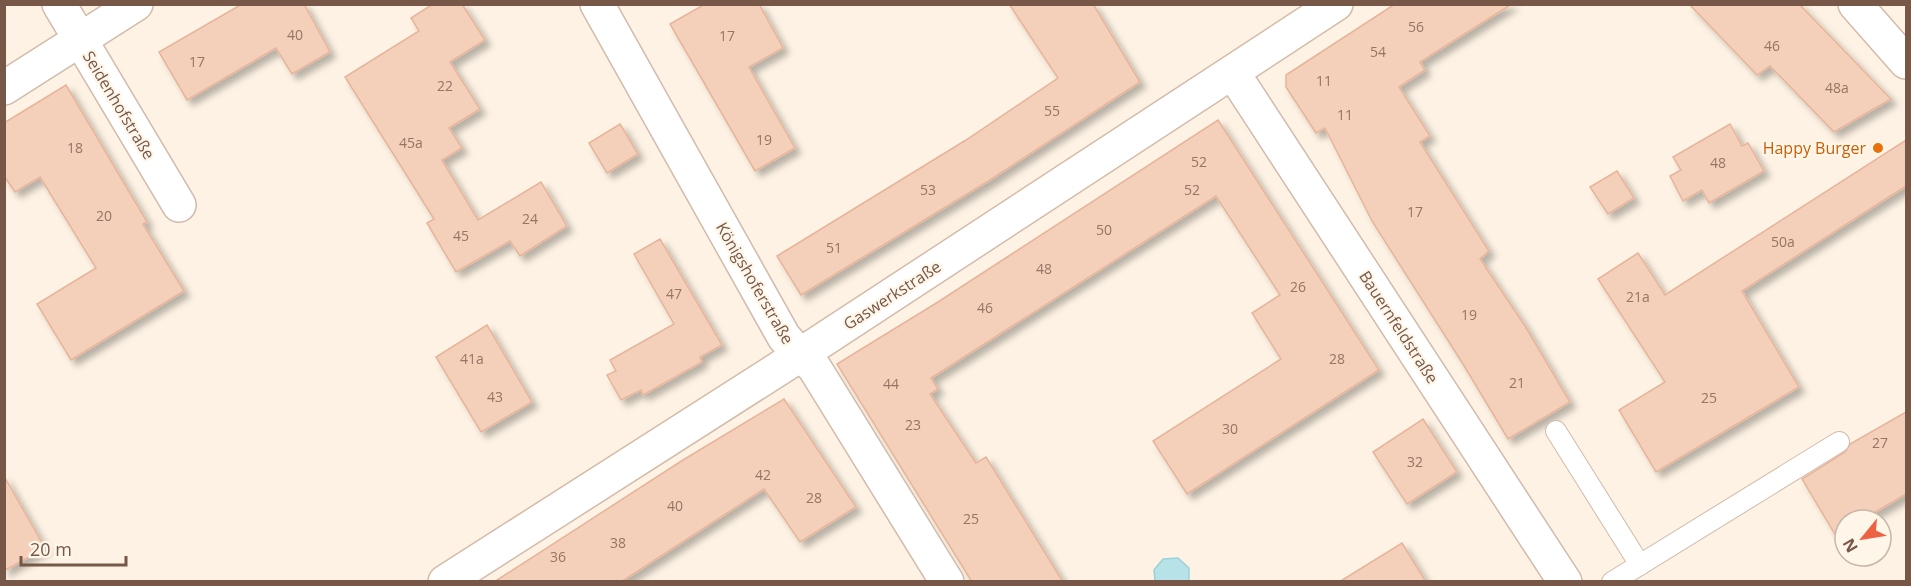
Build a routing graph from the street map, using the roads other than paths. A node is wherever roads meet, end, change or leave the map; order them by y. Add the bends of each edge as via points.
1 (59, 4) edge
2 (136, 4) edge
3 (597, 4) edge
4 (1336, 4) edge
5 (1855, 4) edge
6 (80, 39) junction
7 (1906, 62) edge
8 (1233, 73) junction
9 (4, 88) edge
10 (179, 205) dead end
11 (800, 356) junction
12 (1556, 431) dead end
13 (1839, 442) dead end
14 (1640, 565) junction
15 (446, 582) edge
16 (947, 582) edge
17 (1565, 582) edge
18 (1612, 582) edge

1 - 6 street, Seidenhofstraße
2 - 6 street
3 - 11 street, Königshoferstraße via 784,337
4 - 8 street, Gaswerkstraße
5 - 7 street
6 - 9 street
6 - 10 street, Seidenhofstraße
8 - 11 street, Gaswerkstraße
8 - 17 street, Bauernfeldstraße
11 - 15 street, Gaswerkstraße
11 - 16 street, Königshoferstraße via 814,367
12 - 14 lane
13 - 14 lane
14 - 18 lane

